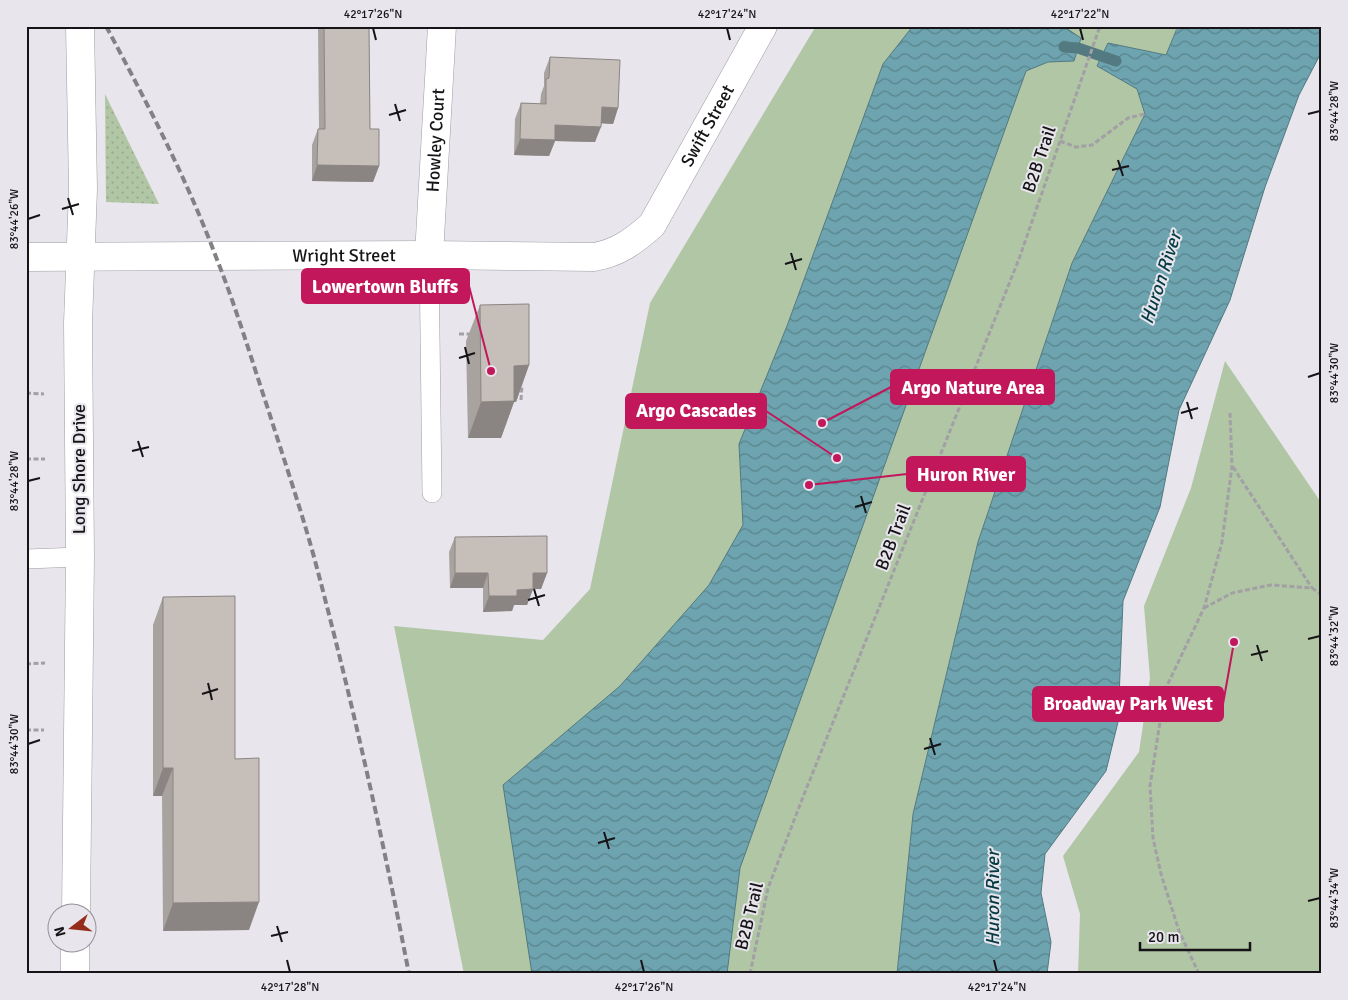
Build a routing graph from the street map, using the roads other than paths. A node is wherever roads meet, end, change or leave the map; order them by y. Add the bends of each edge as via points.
1 (80, 26) edge
2 (442, 26) edge
3 (763, 26) edge
4 (652, 225) joint
5 (429, 255) junction
6 (26, 257) edge
7 (81, 257) junction
8 (432, 492) dead end
9 (80, 557) junction
10 (26, 559) edge
11 (76, 902) edge
12 (76, 952) edge
13 (75, 974) edge

1 - 7 street, Long Shore Drive
2 - 5 street, Howley Court
3 - 4 street, Swift Street
4 - 5 street, Wright Street via 623,248 594,257
5 - 7 street, Wright Street
5 - 8 lane
6 - 7 street, Wright Street
7 - 9 street, Long Shore Drive via 78,323
9 - 10 lane
9 - 11 street, Long Shore Drive
12 - 13 street

